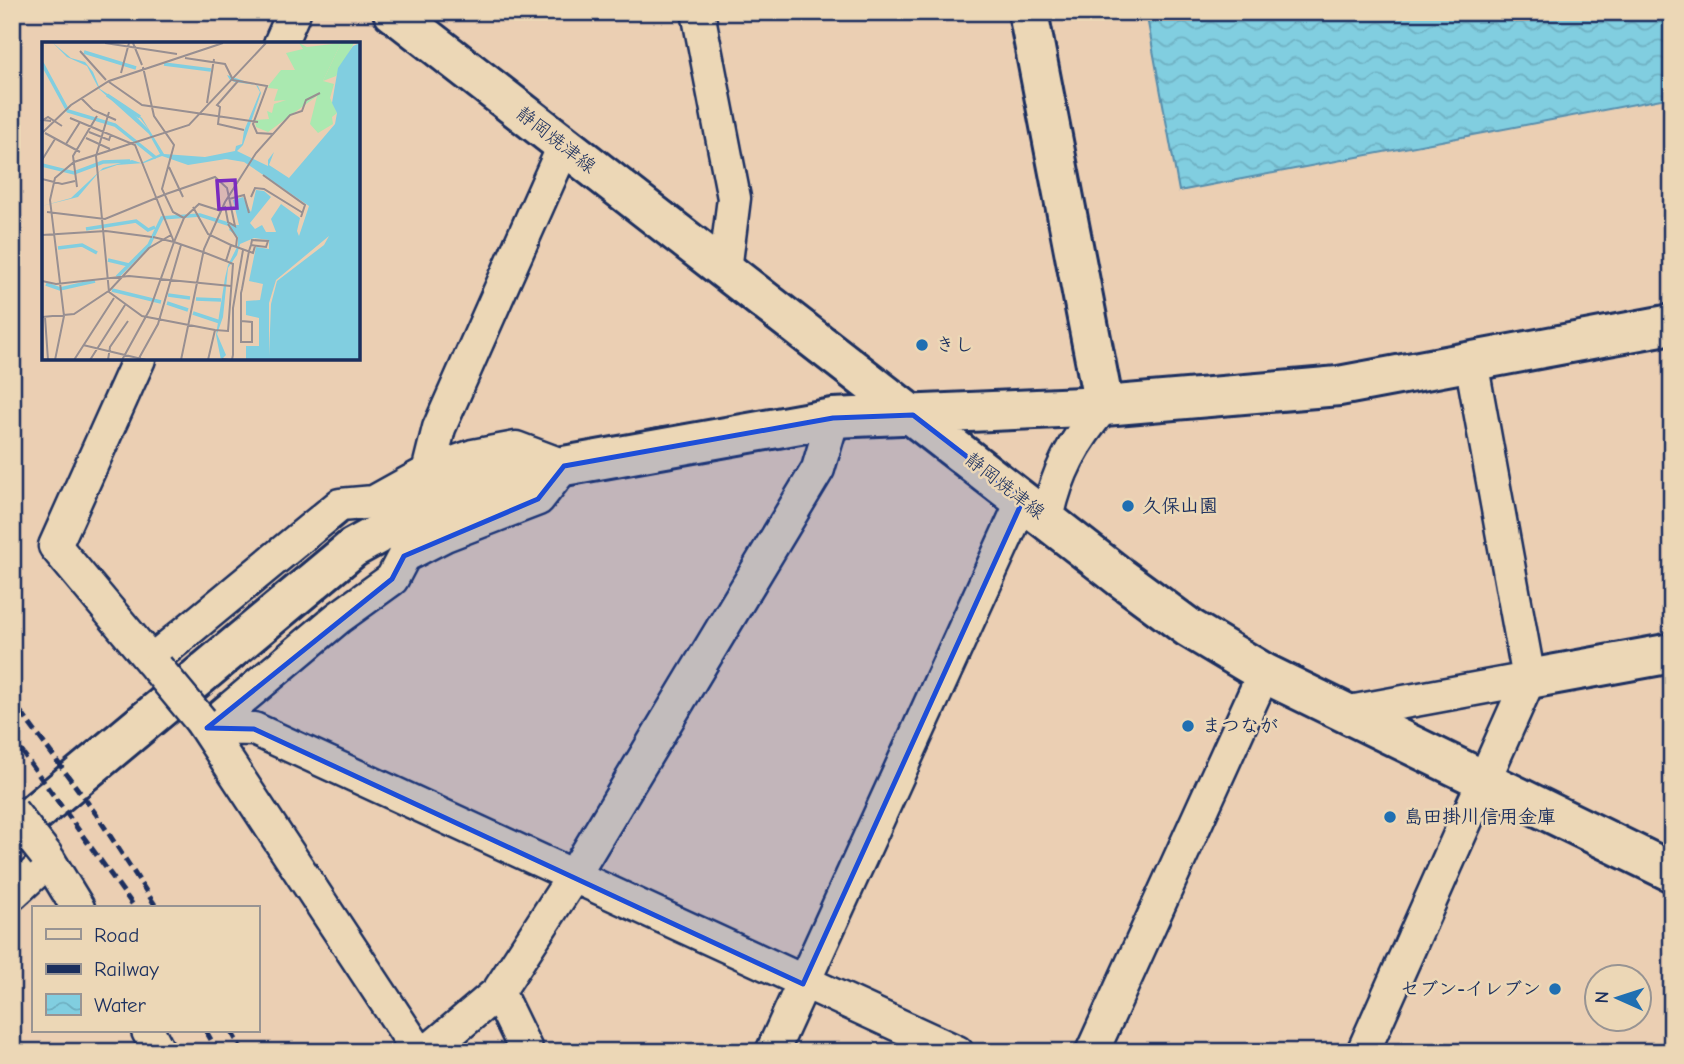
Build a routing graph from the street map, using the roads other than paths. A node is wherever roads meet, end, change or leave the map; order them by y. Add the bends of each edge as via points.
1 (294, 12) edge
2 (393, 12) edge
3 (698, 12) edge
4 (1028, 12) edge
5 (281, 42) edge
6 (564, 146) junction
7 (725, 270) junction
8 (1672, 324) edge
9 (139, 360) edge
10 (1471, 361) junction
11 (1104, 406) junction
12 (913, 415) junction
13 (833, 418) junction
14 (565, 466) junction
15 (428, 472) junction
16 (1035, 510) junction
17 (1672, 653) edge
18 (154, 665) junction
19 (1264, 673) junction
20 (1530, 679) junction
21 (1344, 713) junction
22 (204, 724) junction
23 (1484, 782) junction
24 (12, 812) edge
25 (12, 832) edge
26 (47, 857) junction
27 (1672, 872) edge
28 (574, 875) junction
29 (12, 894) edge
30 (77, 906) edge
31 (803, 984) junction
32 (499, 992) junction
33 (149, 1032) edge
34 (159, 1052) edge
35 (419, 1052) edge
36 (427, 1052) edge
37 (527, 1052) edge
38 (772, 1052) edge
39 (957, 1052) edge
40 (1091, 1052) edge
41 (1363, 1052) edge

1 - 5 street
2 - 6 street, 静岡焼津線
3 - 7 street via 734,198
4 - 11 street
6 - 7 street, 静岡焼津線
6 - 15 street via 439,428
7 - 12 street, 静岡焼津線
8 - 10 street
9 - 18 street via 55,546
10 - 11 street via 1339,386
10 - 20 street
11 - 12 street
11 - 16 street via 1063,462 1052,493
12 - 13 street
12 - 16 street, 静岡焼津線
13 - 14 street
13 - 28 street via 818,468
14 - 15 street via 516,447
14 - 22 street via 538,499 445,534 404,556 392,579
14 - 25 street via 435,503 353,548
15 - 18 street via 373,502 340,505
16 - 19 street, 静岡焼津線 via 1189,628
16 - 31 street
17 - 20 street
18 - 22 street, bridge
19 - 21 street, 静岡焼津線
19 - 40 street
20 - 21 street
20 - 23 street
21 - 23 street, 静岡焼津線
22 - 28 street via 254,729
22 - 35 street
23 - 27 street, 静岡焼津線
23 - 41 street
24 - 26 street, bridge
26 - 29 street
26 - 30 street
28 - 31 street
28 - 32 street
31 - 38 street
31 - 39 street
32 - 36 street
32 - 37 street
33 - 34 street

